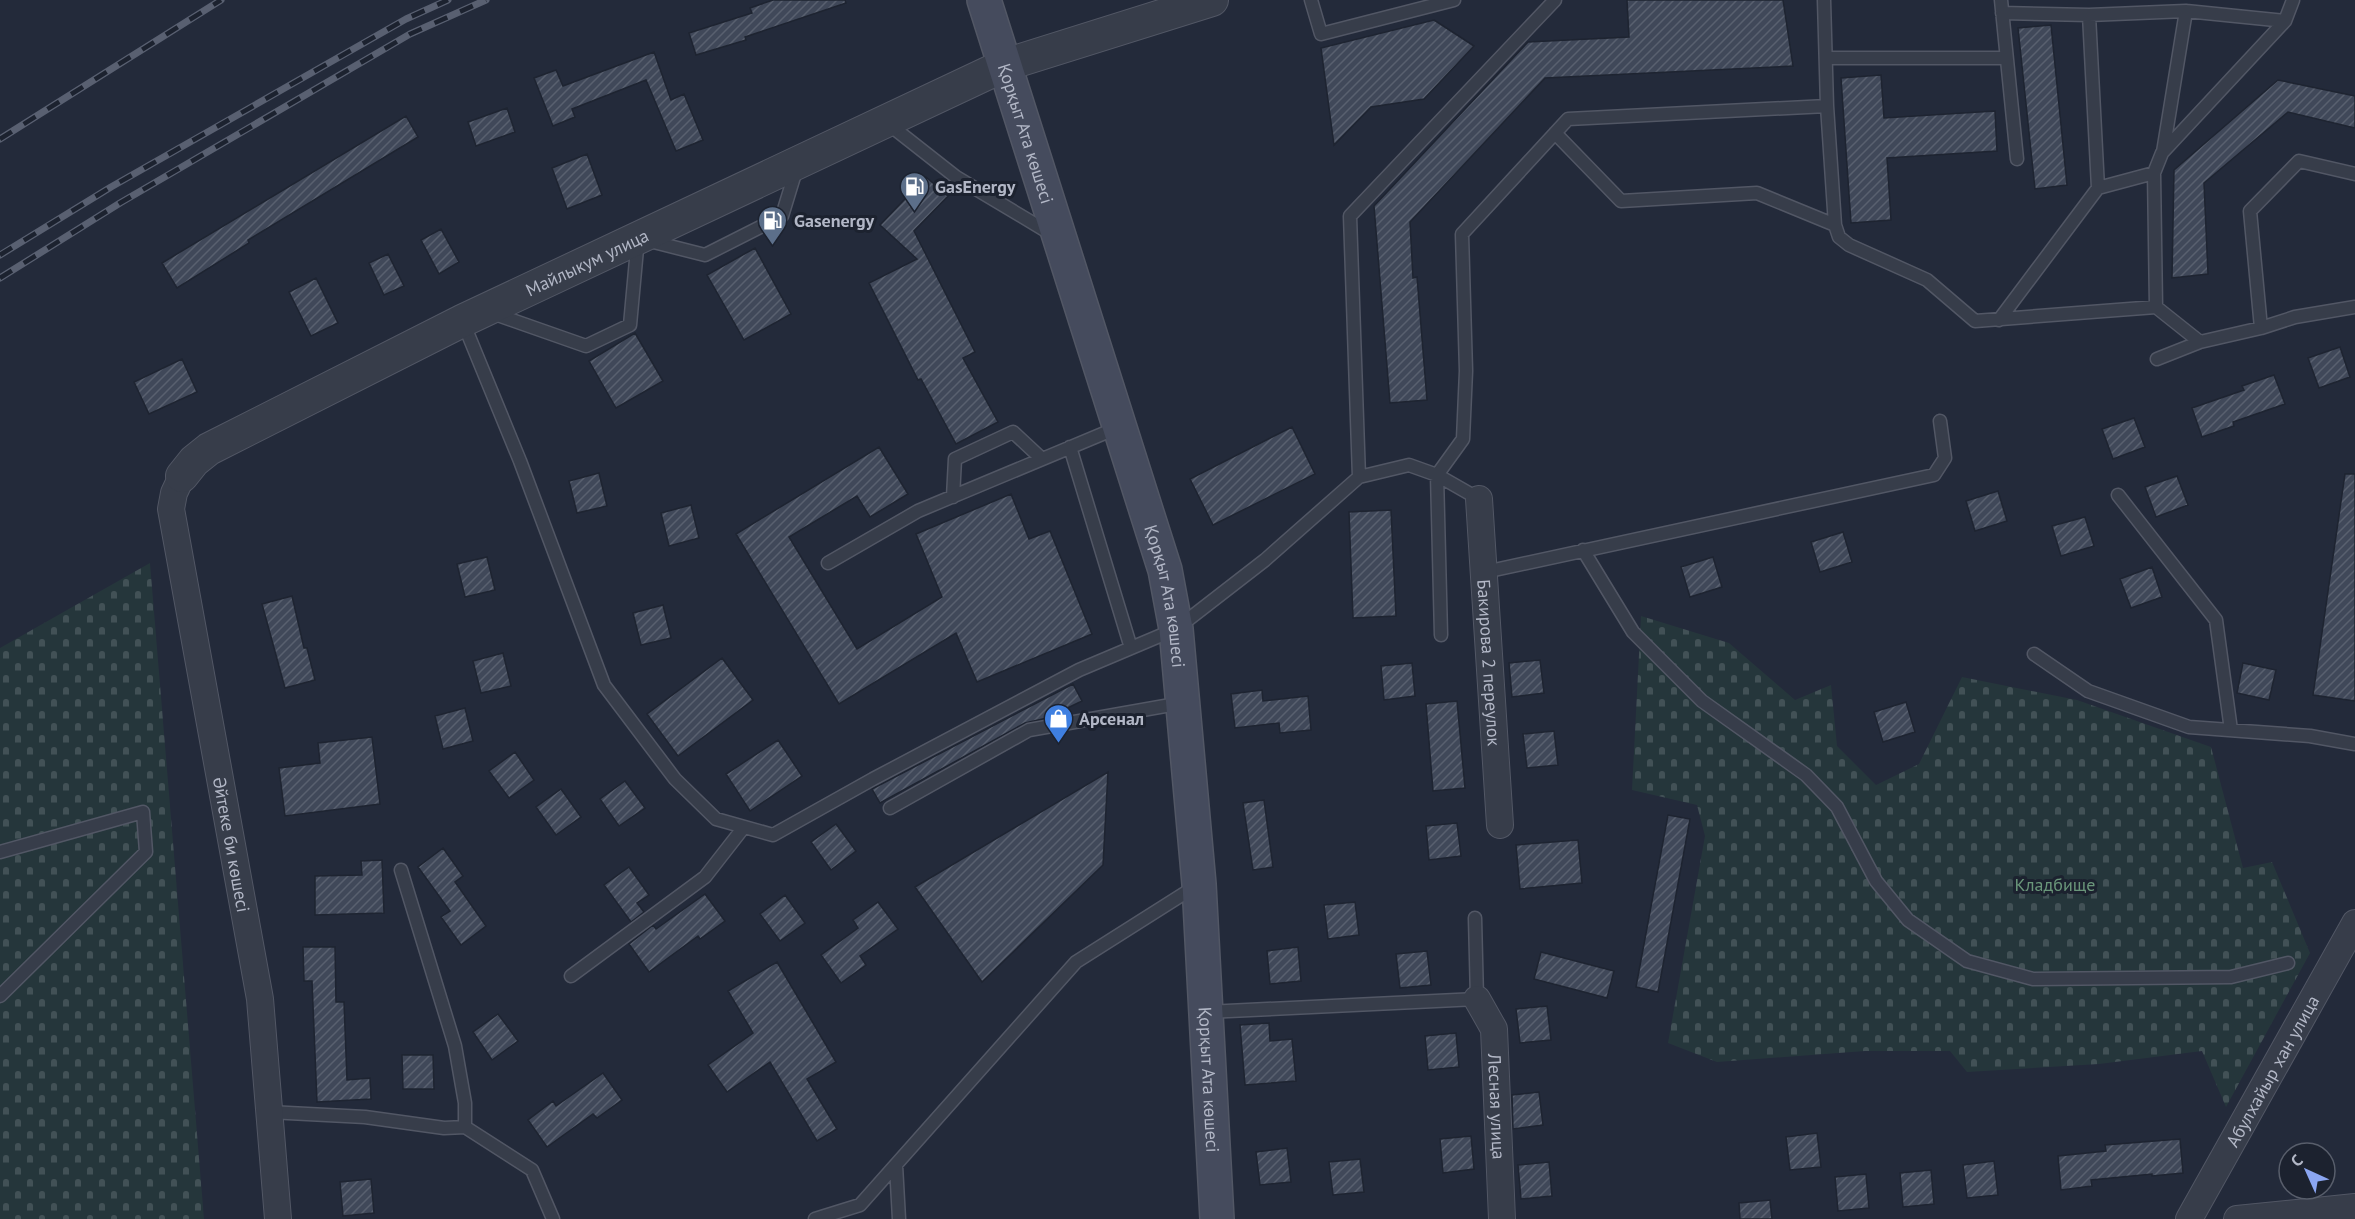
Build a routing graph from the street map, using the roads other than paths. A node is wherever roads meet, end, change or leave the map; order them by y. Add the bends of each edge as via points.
1 (984, 0) edge
2 (1212, 0) edge
3 (1311, 0) edge
4 (1454, 0) edge
5 (1555, 0) edge
6 (1824, 0) edge
7 (2001, 0) edge
8 (2293, 0) edge
9 (1429, 3) edge
10 (2186, 11) junction
11 (2002, 14) junction
12 (2089, 15) junction
13 (2285, 21) junction
14 (1826, 58) junction
15 (2006, 58) junction
16 (1005, 65) junction
17 (1827, 106) junction
18 (885, 122) junction
19 (1555, 133) junction
20 (2162, 153) junction
21 (2017, 159) dead end
22 (798, 162) junction
23 (2154, 172) junction
24 (2355, 174) edge
25 (2098, 188) junction
26 (1834, 225) junction
27 (638, 238) junction
28 (1061, 240) junction
29 (2156, 307) junction
30 (2355, 307) edge
31 (474, 315) junction
32 (1999, 320) junction
33 (2260, 328) junction
34 (2200, 342) junction
35 (2157, 359) dead end
36 (1940, 421) dead end
37 (1120, 426) junction
38 (1070, 447) junction
39 (1042, 459) junction
40 (1437, 474) junction
41 (182, 476) joint
42 (1359, 477) junction
43 (2118, 495) dead end
44 (953, 497) junction
45 (1479, 500) joint
46 (1583, 550) junction
47 (828, 563) dead end
48 (1485, 572) junction
49 (1176, 629) junction
50 (1441, 635) dead end
51 (1131, 648) junction
52 (2034, 654) dead end
53 (1183, 702) junction
54 (2231, 730) junction
55 (2355, 744) edge
56 (890, 808) dead end
57 (1500, 825) dead end
58 (744, 827) junction
59 (0, 852) edge
60 (401, 870) dead end
61 (1199, 884) junction
62 (1475, 918) dead end
63 (2355, 923) edge
64 (2288, 963) dead end
65 (571, 976) dead end
66 (0, 996) edge
67 (1477, 999) junction
68 (1206, 1012) junction
69 (269, 1112) junction
70 (465, 1126) junction
71 (896, 1165) junction
72 (2355, 1207) edge
73 (278, 1219) edge
74 (553, 1219) edge
75 (815, 1219) edge
76 (899, 1219) edge
77 (1217, 1219) edge
78 (1502, 1219) edge
79 (2189, 1219) edge
80 (2238, 1219) edge

1 - 16 main road, Қорқыт Ата көшесі
2 - 16 street, Майлыкум улица
3 - 9 lane via 1321,34
4 - 9 lane
5 - 42 lane via 1350,216
6 - 14 lane
7 - 11 lane
8 - 13 lane
10 - 12 lane
10 - 13 lane
10 - 20 lane
11 - 12 lane
11 - 15 lane
12 - 25 lane
13 - 20 lane
14 - 15 lane
14 - 17 lane
15 - 21 lane
16 - 18 street, Майлыкум улица
16 - 28 main road, Қорқыт Ата көшесі
17 - 19 lane via 1568,119
17 - 26 lane
18 - 22 street, Майлыкум улица
18 - 28 lane via 956,177
19 - 26 lane via 1622,201 1756,193
19 - 40 lane via 1462,234 1466,371 1463,439
20 - 23 lane
22 - 27 street, Майлыкум улица
22 - 27 lane via 782,216 705,255
23 - 25 lane
23 - 29 lane
24 - 33 lane via 2300,161 2250,211
25 - 32 lane
26 - 32 lane via 1839,237 1849,245 1927,280 1975,321
27 - 31 street, Майлыкум улица
27 - 31 lane via 630,325 595,342 586,346
28 - 37 main road, Қорқыт Ата көшесі
29 - 32 lane
29 - 34 lane
30 - 33 lane via 2295,317
31 - 41 street, Майлыкум улица via 209,448
31 - 58 lane via 520,461 604,685 675,779 716,819
33 - 34 lane
34 - 35 lane
36 - 46 lane via 1945,458 1934,475
37 - 38 lane
37 - 49 main road, Қорқыт Ата көшесі via 1166,570
38 - 39 lane
38 - 51 lane
39 - 44 lane
39 - 44 lane via 1013,432 955,459
40 - 42 lane via 1409,465
40 - 45 lane
40 - 50 lane
41 - 69 street, Әйтеке би көшесі via 171,509 260,999
42 - 49 lane via 1265,561
43 - 54 lane via 2216,620
44 - 47 lane via 918,512
45 - 48 street, Бакирова 2 переулок
46 - 48 lane
46 - 64 lane via 1633,632 1702,701 1806,775 1837,807 1876,881 1908,920 1967,961 2033,979 2231,977
48 - 57 street, Бакирова 2 переулок
49 - 51 lane
49 - 53 main road, Қорқыт Ата көшесі
51 - 58 lane via 1079,670 773,835
52 - 54 lane via 2088,691 2189,727
53 - 56 lane via 1029,730
53 - 61 main road, Қорқыт Ата көшесі
54 - 55 lane
58 - 65 lane via 705,877
59 - 66 lane via 142,812 146,852
60 - 70 lane via 455,1046
61 - 68 main road, Қорқыт Ата көшесі
61 - 71 lane via 1076,962
62 - 67 lane
63 - 79 street, Абулхайыр хан улица
67 - 68 lane
67 - 78 street, Лесная улица via 1494,1029
68 - 77 main road, Қорқыт Ата көшесі
69 - 70 lane via 365,1117 444,1128
69 - 73 street, Әйтеке би көшесі
70 - 74 lane via 532,1170
71 - 75 lane via 860,1205
71 - 76 lane
72 - 80 street

